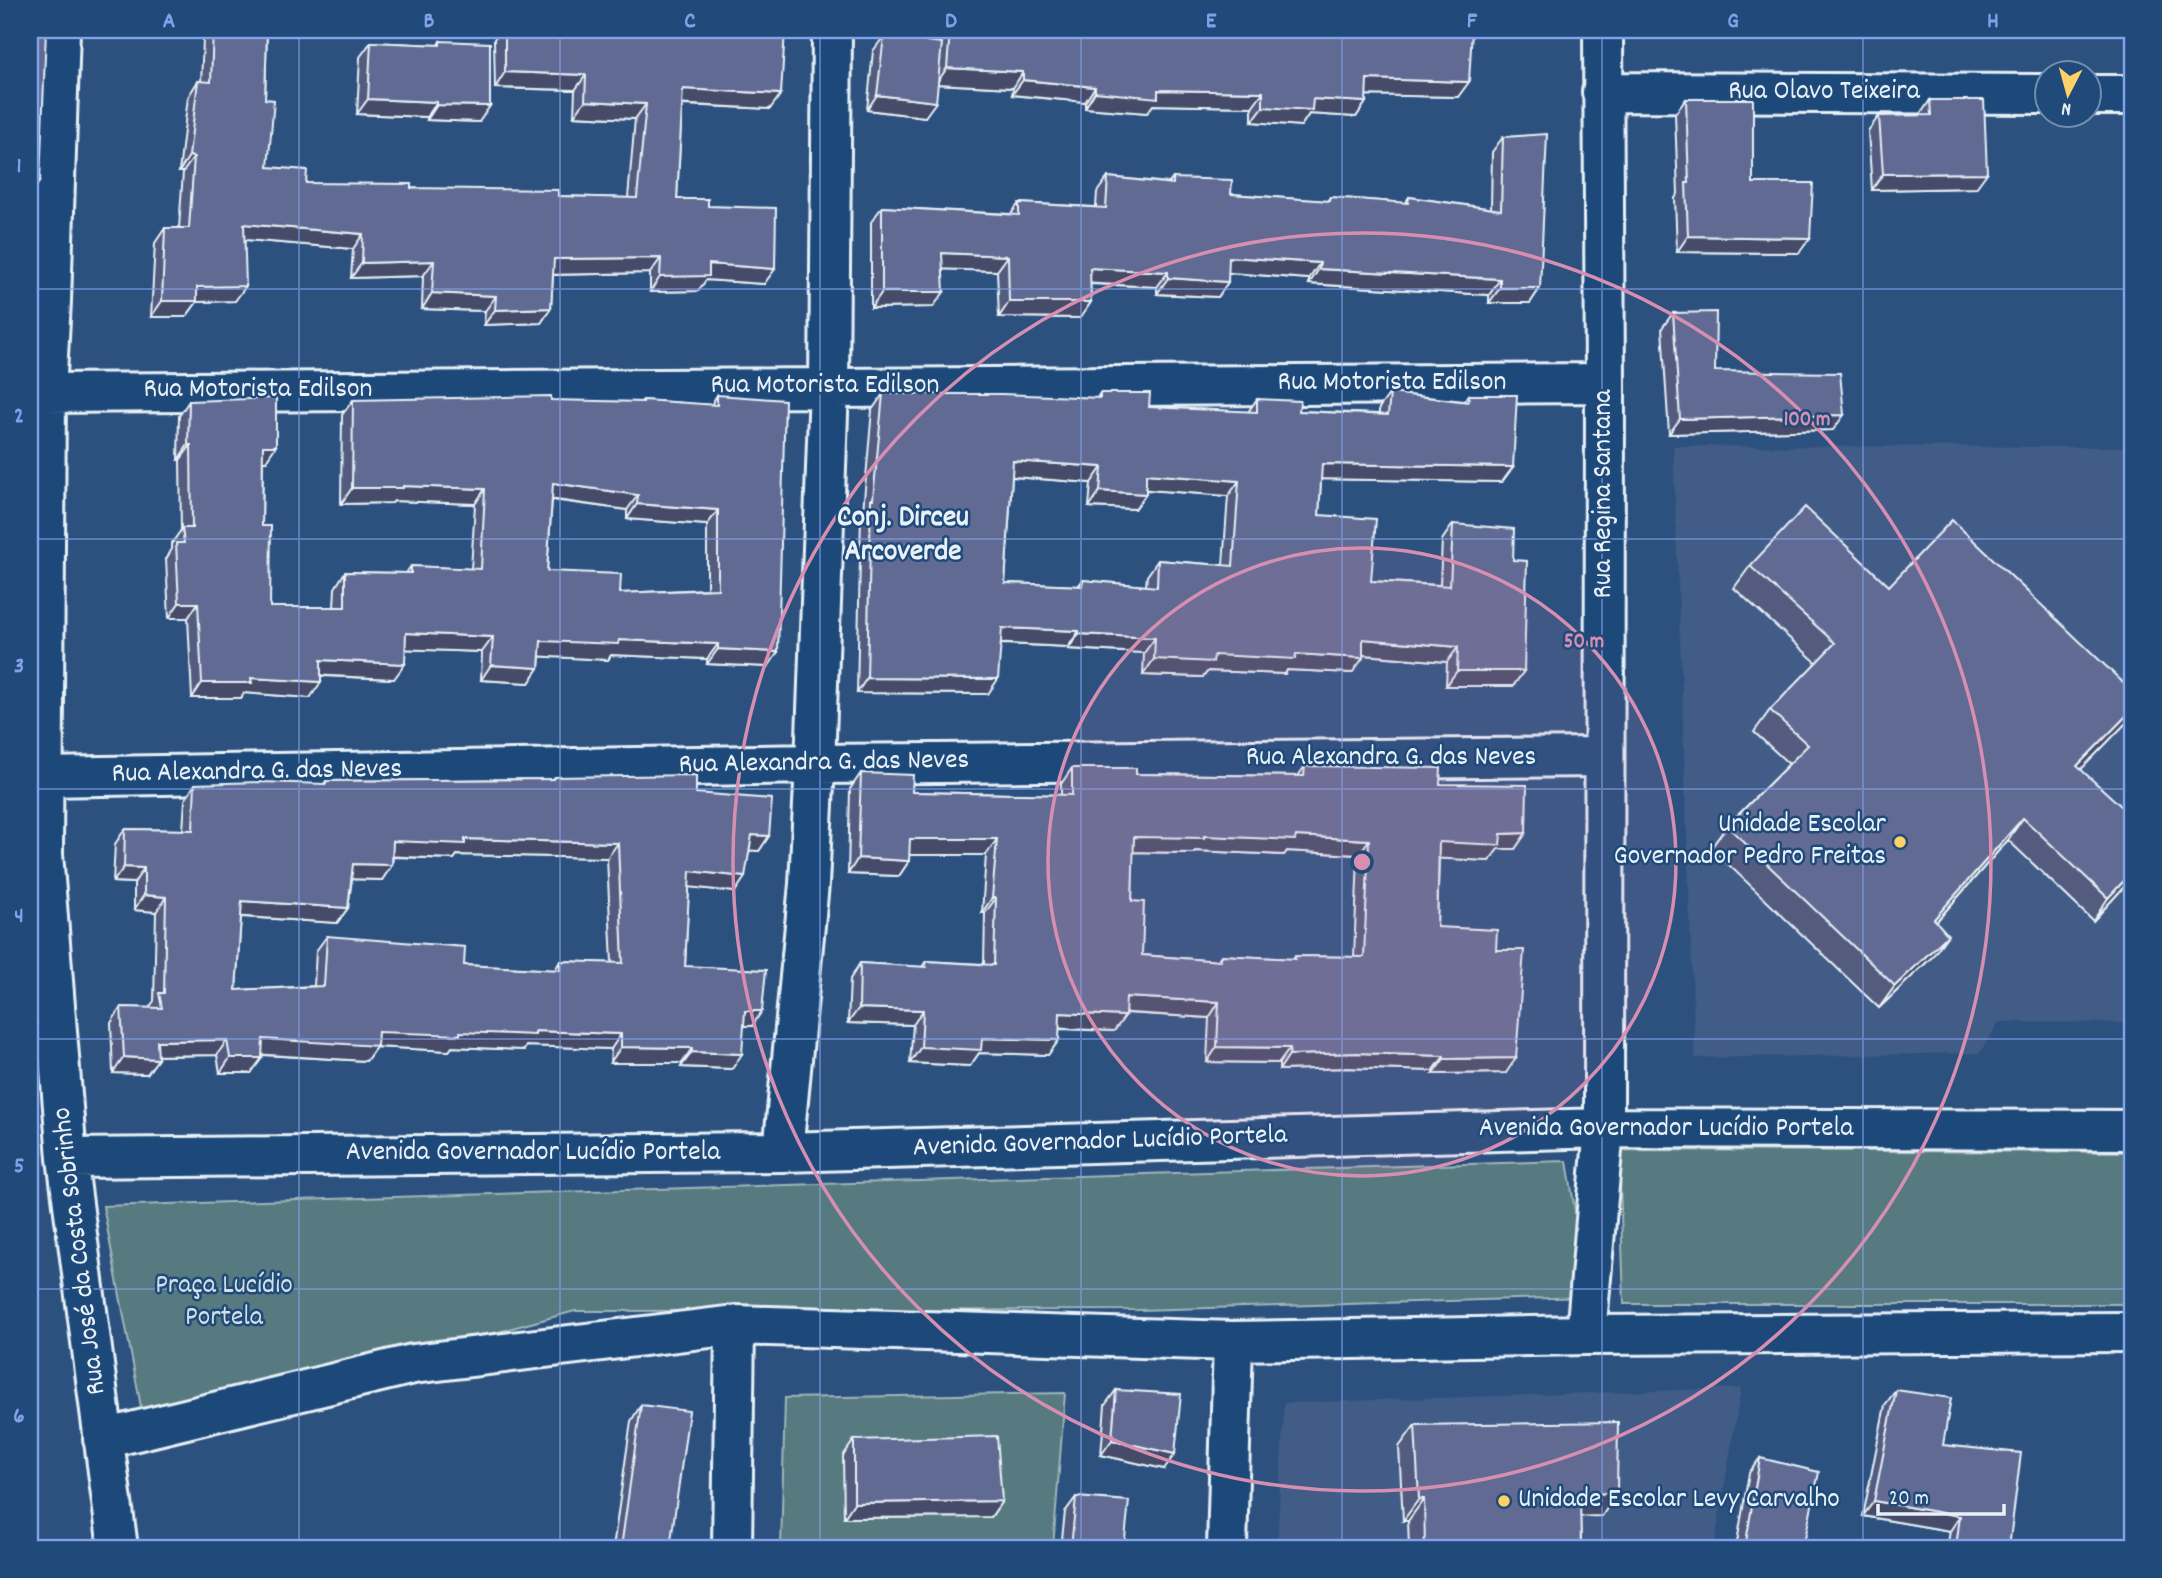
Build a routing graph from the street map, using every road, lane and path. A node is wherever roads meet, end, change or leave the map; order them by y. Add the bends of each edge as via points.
1 (60, 30) edge
2 (832, 30) edge
3 (1603, 30) edge
4 (1602, 92) junction
5 (2032, 94) edge
6 (2102, 95) edge
7 (2132, 95) edge
8 (41, 299) edge
9 (1605, 383) junction
10 (829, 387) junction
11 (46, 393) junction
12 (1604, 757) junction
13 (815, 764) junction
14 (44, 776) junction
15 (42, 1004) edge
16 (1604, 1128) junction
17 (2132, 1130) edge
18 (783, 1152) junction
19 (67, 1158) junction
20 (735, 1325) junction
21 (2132, 1332) edge
22 (1586, 1335) junction
23 (1233, 1341) junction
24 (103, 1439) junction
25 (118, 1548) edge
26 (732, 1548) edge
27 (1227, 1548) edge

1 - 8 street, Rua José da Costa Sobrinho
2 - 10 street
3 - 4 street, Rua Regina Santana
4 - 5 street, Rua Olavo Teixeira
4 - 9 street, Rua Regina Santana
6 - 7 street
8 - 11 street, Rua José da Costa Sobrinho
9 - 10 street, Rua Motorista Edilson
9 - 12 street, Rua Regina Santana
10 - 11 street, Rua Motorista Edilson
10 - 13 street
11 - 14 street, Rua José da Costa Sobrinho
12 - 13 street, Rua Alexandra G. das Neves
12 - 16 street, Rua Regina Santana
13 - 14 street, Rua Alexandra G. das Neves
13 - 18 street via 809,884
14 - 15 street, Rua José da Costa Sobrinho
15 - 19 street, Rua José da Costa Sobrinho
16 - 17 street, Avenida Governador Lucídio Portela
16 - 18 street, Avenida Governador Lucídio Portela
16 - 22 street, Rua Regina Santana
18 - 19 street, Avenida Governador Lucídio Portela
19 - 24 street, Rua José da Costa Sobrinho
20 - 23 street
20 - 24 street via 413,1364
20 - 26 street
21 - 22 street
22 - 23 street
23 - 27 street
24 - 25 street, Rua José da Costa Sobrinho

